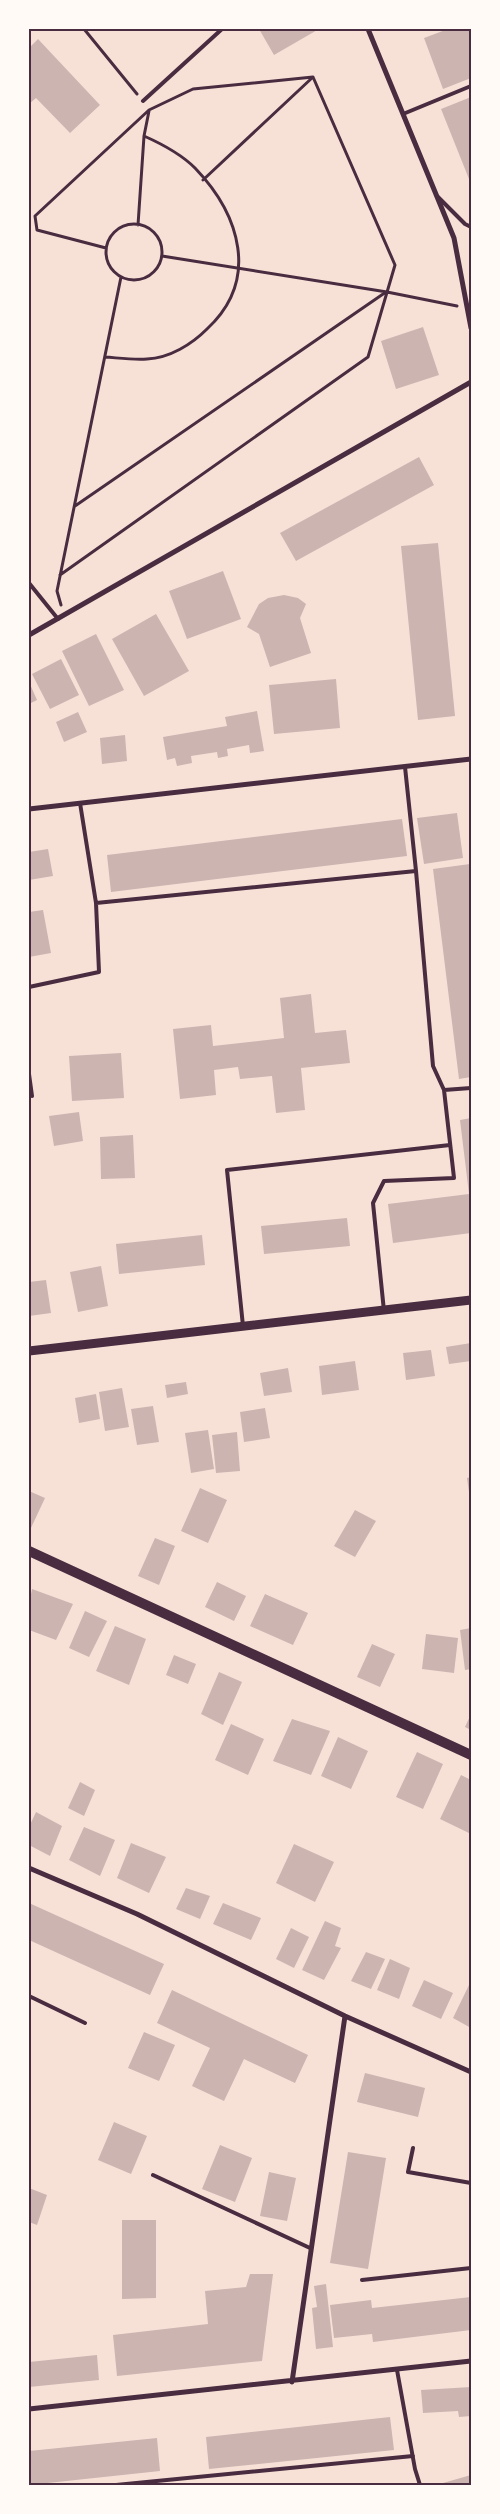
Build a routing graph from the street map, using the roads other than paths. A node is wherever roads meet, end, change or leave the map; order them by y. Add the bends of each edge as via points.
1 (222, 29) edge
2 (368, 29) edge
3 (471, 86) edge
4 (142, 101) road end
5 (403, 114) junction
6 (437, 195) junction
7 (471, 227) edge
8 (471, 328) edge
9 (471, 382) edge
10 (29, 583) edge
11 (58, 619) junction
12 (29, 635) edge
13 (471, 759) edge
14 (405, 767) junction
15 (80, 803) junction
16 (29, 808) edge
17 (416, 871) junction
18 (96, 903) junction
19 (29, 987) edge
20 (29, 1074) edge
21 (471, 1088) edge
22 (444, 1090) junction
23 (32, 1096) dead end
24 (450, 1145) junction
25 (471, 1300) edge
26 (384, 1311) junction
27 (243, 1327) junction
28 (29, 1351) edge
29 (29, 1551) edge
30 (471, 1755) edge
31 (29, 1868) edge
32 (29, 1996) edge
33 (345, 2016) junction
34 (85, 2023) dead end
35 (471, 2072) edge
36 (413, 2148) dead end
37 (153, 2175) dead end
38 (471, 2183) edge
39 (310, 2248) junction
40 (471, 2268) edge
41 (362, 2280) dead end
42 (471, 2361) edge
43 (396, 2370) junction
44 (292, 2382) junction
45 (29, 2409) edge
46 (413, 2456) junction
47 (116, 2485) edge
48 (420, 2485) edge

1 - 4 lane
2 - 5 street
3 - 5 lane
5 - 6 street
6 - 7 lane
6 - 8 street via 454,238
9 - 11 street
10 - 11 lane
11 - 12 street
13 - 14 street
14 - 15 street
14 - 17 lane
15 - 16 street
15 - 18 lane
17 - 18 lane
17 - 22 lane via 433,1066
18 - 19 lane via 99,972
20 - 23 lane
21 - 22 lane
22 - 24 lane
24 - 26 lane via 454,1178 384,1180 373,1203
24 - 27 lane via 227,1170
25 - 26 street
26 - 27 street
27 - 28 street
29 - 30 main road
31 - 33 street via 137,1914
32 - 34 lane
33 - 35 street
33 - 39 street
36 - 38 lane via 408,2172
37 - 39 lane
39 - 44 street
40 - 41 lane
42 - 43 street
43 - 44 street
43 - 46 lane
44 - 45 street
46 - 47 lane
46 - 48 lane

